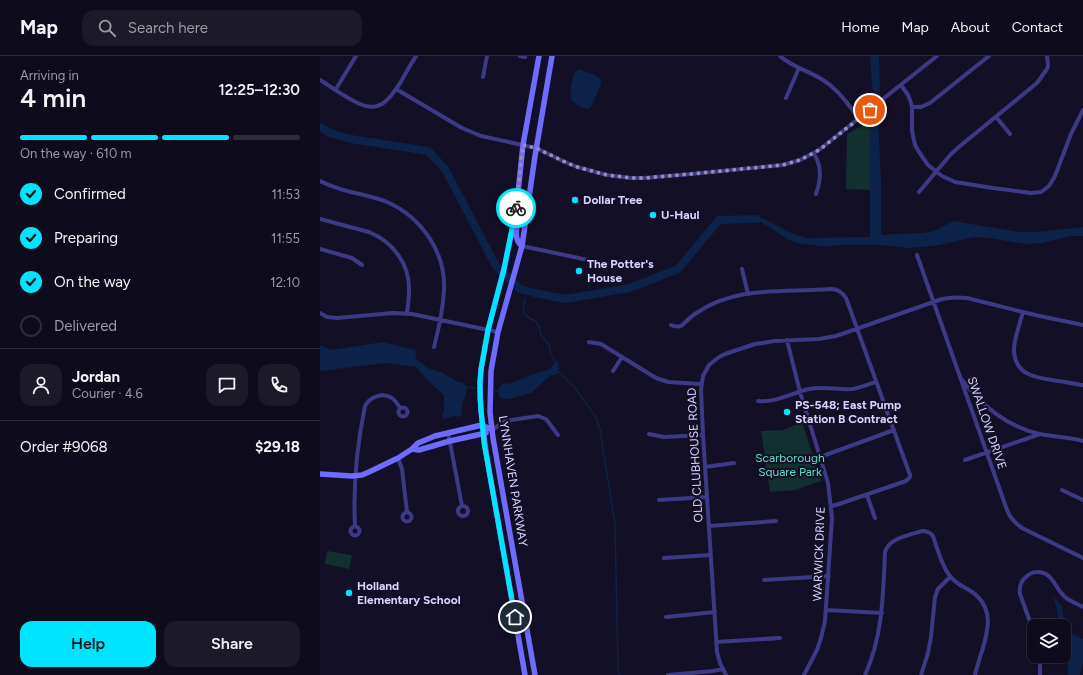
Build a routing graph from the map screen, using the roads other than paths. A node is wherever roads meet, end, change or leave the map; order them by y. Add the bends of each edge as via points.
1 (356, 56) edge
2 (416, 56) edge
3 (487, 56) edge
4 (539, 56) edge
5 (552, 56) edge
6 (780, 56) edge
7 (937, 56) edge
8 (988, 56) edge
9 (1047, 56) edge
10 (799, 68) junction
11 (483, 77) dead end
12 (320, 80) edge
13 (900, 85) junction
14 (336, 89) junction
15 (396, 89) junction
16 (786, 98) dead end
17 (912, 107) junction
18 (1083, 110) edge
19 (996, 117) junction
20 (859, 118) junction
21 (1010, 134) dead end
22 (523, 145) junction
23 (536, 148) junction
24 (814, 154) junction
25 (936, 172) junction
26 (320, 182) edge
27 (919, 192) dead end
28 (816, 194) dead end
29 (517, 201) junction
30 (320, 219) edge
31 (522, 246) junction
32 (320, 249) edge
33 (918, 255) dead end
34 (607, 264) dead end
35 (362, 265) dead end
36 (742, 269) dead end
37 (748, 294) junction
38 (934, 302) junction
39 (1023, 312) junction
40 (320, 313) edge
41 (407, 313) junction
42 (440, 320) junction
43 (671, 325) dead end
44 (1083, 325) edge
45 (857, 328) junction
46 (488, 330) junction
47 (498, 332) junction
48 (787, 340) junction
49 (589, 342) dead end
50 (434, 347) dead end
51 (622, 357) junction
52 (612, 371) dead end
53 (961, 378) junction
54 (876, 382) junction
55 (701, 384) junction
56 (1083, 385) edge
57 (800, 392) junction
58 (758, 401) dead end
59 (400, 408) dead end
60 (482, 425) junction
61 (492, 430) junction
62 (894, 430) junction
63 (448, 432) junction
64 (483, 434) junction
65 (649, 434) dead end
66 (1040, 434) junction
67 (558, 435) dead end
68 (703, 435) junction
69 (450, 441) junction
70 (1083, 441) edge
71 (412, 449) junction
72 (986, 452) junction
73 (820, 457) junction
74 (398, 458) junction
75 (965, 460) dead end
76 (734, 464) dead end
77 (705, 467) junction
78 (320, 474) edge
79 (356, 476) junction
80 (1062, 490) dead end
81 (867, 495) junction
82 (706, 497) junction
83 (659, 500) dead end
84 (1083, 500) edge
85 (462, 506) dead end
86 (832, 506) junction
87 (407, 512) dead end
88 (875, 518) dead end
89 (776, 521) dead end
90 (355, 526) dead end
91 (709, 526) junction
92 (711, 555) junction
93 (664, 558) dead end
94 (1083, 558) edge
95 (829, 576) junction
96 (950, 578) junction
97 (764, 580) dead end
98 (1083, 607) edge
99 (827, 610) junction
100 (715, 612) junction
101 (882, 613) junction
102 (666, 617) dead end
103 (1029, 619) edge
104 (780, 638) dead end
105 (716, 642) junction
106 (1040, 663) edge
107 (723, 669) junction
108 (525, 675) edge
109 (535, 675) edge
110 (668, 675) edge
111 (726, 675) edge
112 (804, 675) edge
113 (865, 675) edge
114 (921, 675) edge
115 (975, 675) edge
116 (1040, 675) edge

1 - 14 street
2 - 15 street
3 - 11 street
4 - 22 main road, LYNNHAVEN PARKWAY
5 - 23 main road, LYNNHAVEN PARKWAY
6 - 10 street
7 - 13 street
8 - 17 street via 930,102 921,107
9 - 19 street via 1048,65 1039,80
10 - 16 street
10 - 20 street via 831,86
12 - 14 street
13 - 17 street via 908,95
13 - 20 street
14 - 15 street via 370,107 386,102
15 - 22 street via 472,133
17 - 25 street via 915,145 922,158
18 - 25 street via 1055,176 1049,186 1041,192 1030,194 955,182
19 - 21 street
19 - 25 street via 950,154
20 - 24 street
22 - 23 street
22 - 29 main road, LYNNHAVEN PARKWAY
23 - 24 street via 577,167 631,178 783,165
23 - 31 main road, LYNNHAVEN PARKWAY
24 - 28 street via 820,169 820,182
25 - 27 street
26 - 42 street via 387,202 406,213 421,227 438,254 444,276
29 - 31 main road via 519,212 516,235
29 - 46 main road, LYNNHAVEN PARKWAY via 504,269
30 - 41 street via 368,232 382,238 394,249 403,262 408,276
31 - 34 street
31 - 47 main road, LYNNHAVEN PARKWAY
32 - 35 street via 352,258
33 - 38 street, SWALLOW DRIVE
36 - 37 street
37 - 43 street via 707,307 681,326
37 - 45 street via 767,291 838,290 846,298
38 - 39 street, OLD CLUBHOUSE ROAD via 949,297 967,298
38 - 45 street, OLD CLUBHOUSE ROAD
38 - 53 street, SWALLOW DRIVE
39 - 44 street, OLD CLUBHOUSE ROAD
39 - 56 street via 1014,346 1015,357 1020,367 1034,377
40 - 41 street via 337,318
41 - 42 street
42 - 46 street
42 - 50 street
45 - 48 street, OLD CLUBHOUSE ROAD via 828,338
45 - 54 street
46 - 47 street
46 - 60 main road, LYNNHAVEN PARKWAY via 481,370
47 - 61 main road, LYNNHAVEN PARKWAY via 491,371
48 - 55 street, OLD CLUBHOUSE ROAD via 755,344 725,354 709,365
48 - 57 street, WARWICK DRIVE
49 - 51 street via 601,344
51 - 52 street
51 - 55 street via 662,381
53 - 66 street via 982,402 1000,417 1018,427
53 - 72 street, SWALLOW DRIVE
54 - 57 street via 853,389 815,389
54 - 62 street
55 - 68 street, OLD CLUBHOUSE ROAD
57 - 58 street
57 - 73 street, WARWICK DRIVE
59 - 79 street via 394,399 387,396 373,397 367,402 360,434
60 - 61 main road
60 - 63 main road
60 - 64 main road, LYNNHAVEN PARKWAY
61 - 64 main road
61 - 67 street via 503,422 538,416 546,419
61 - 109 main road, LYNNHAVEN PARKWAY
62 - 73 street
62 - 81 street via 910,475 908,480
63 - 69 street
63 - 71 main road via 418,443
64 - 69 main road
64 - 108 main road, LYNNHAVEN PARKWAY
65 - 68 street via 664,437
66 - 70 street
66 - 72 street
68 - 77 street, OLD CLUBHOUSE ROAD
69 - 71 main road via 419,450
69 - 85 street
71 - 74 main road
72 - 75 street
72 - 94 street, SWALLOW DRIVE via 1006,510 1012,520 1022,528
73 - 86 street, WARWICK DRIVE
74 - 79 main road
74 - 87 street via 402,469
76 - 77 street
77 - 82 street, OLD CLUBHOUSE ROAD
78 - 79 main road
79 - 90 street
80 - 84 street
81 - 86 street
81 - 88 street
82 - 83 street
82 - 91 street, OLD CLUBHOUSE ROAD
86 - 95 street, WARWICK DRIVE
89 - 91 street
91 - 92 street, OLD CLUBHOUSE ROAD
92 - 93 street
92 - 100 street, OLD CLUBHOUSE ROAD
95 - 97 street
95 - 99 street, WARWICK DRIVE
96 - 101 street via 933,536 928,532 922,531 894,541 888,545 885,552
96 - 114 street via 935,597 931,637
96 - 115 street via 978,597 987,612 987,632
98 - 103 street via 1065,597 1045,573 1036,572 1028,575 1019,590
99 - 101 street
99 - 112 street, WARWICK DRIVE via 817,650
100 - 102 street
100 - 105 street, OLD CLUBHOUSE ROAD
101 - 113 street via 875,649
104 - 105 street
105 - 107 street, OLD CLUBHOUSE ROAD via 718,658
106 - 116 street
107 - 110 street
107 - 111 street, OLD CLUBHOUSE ROAD

